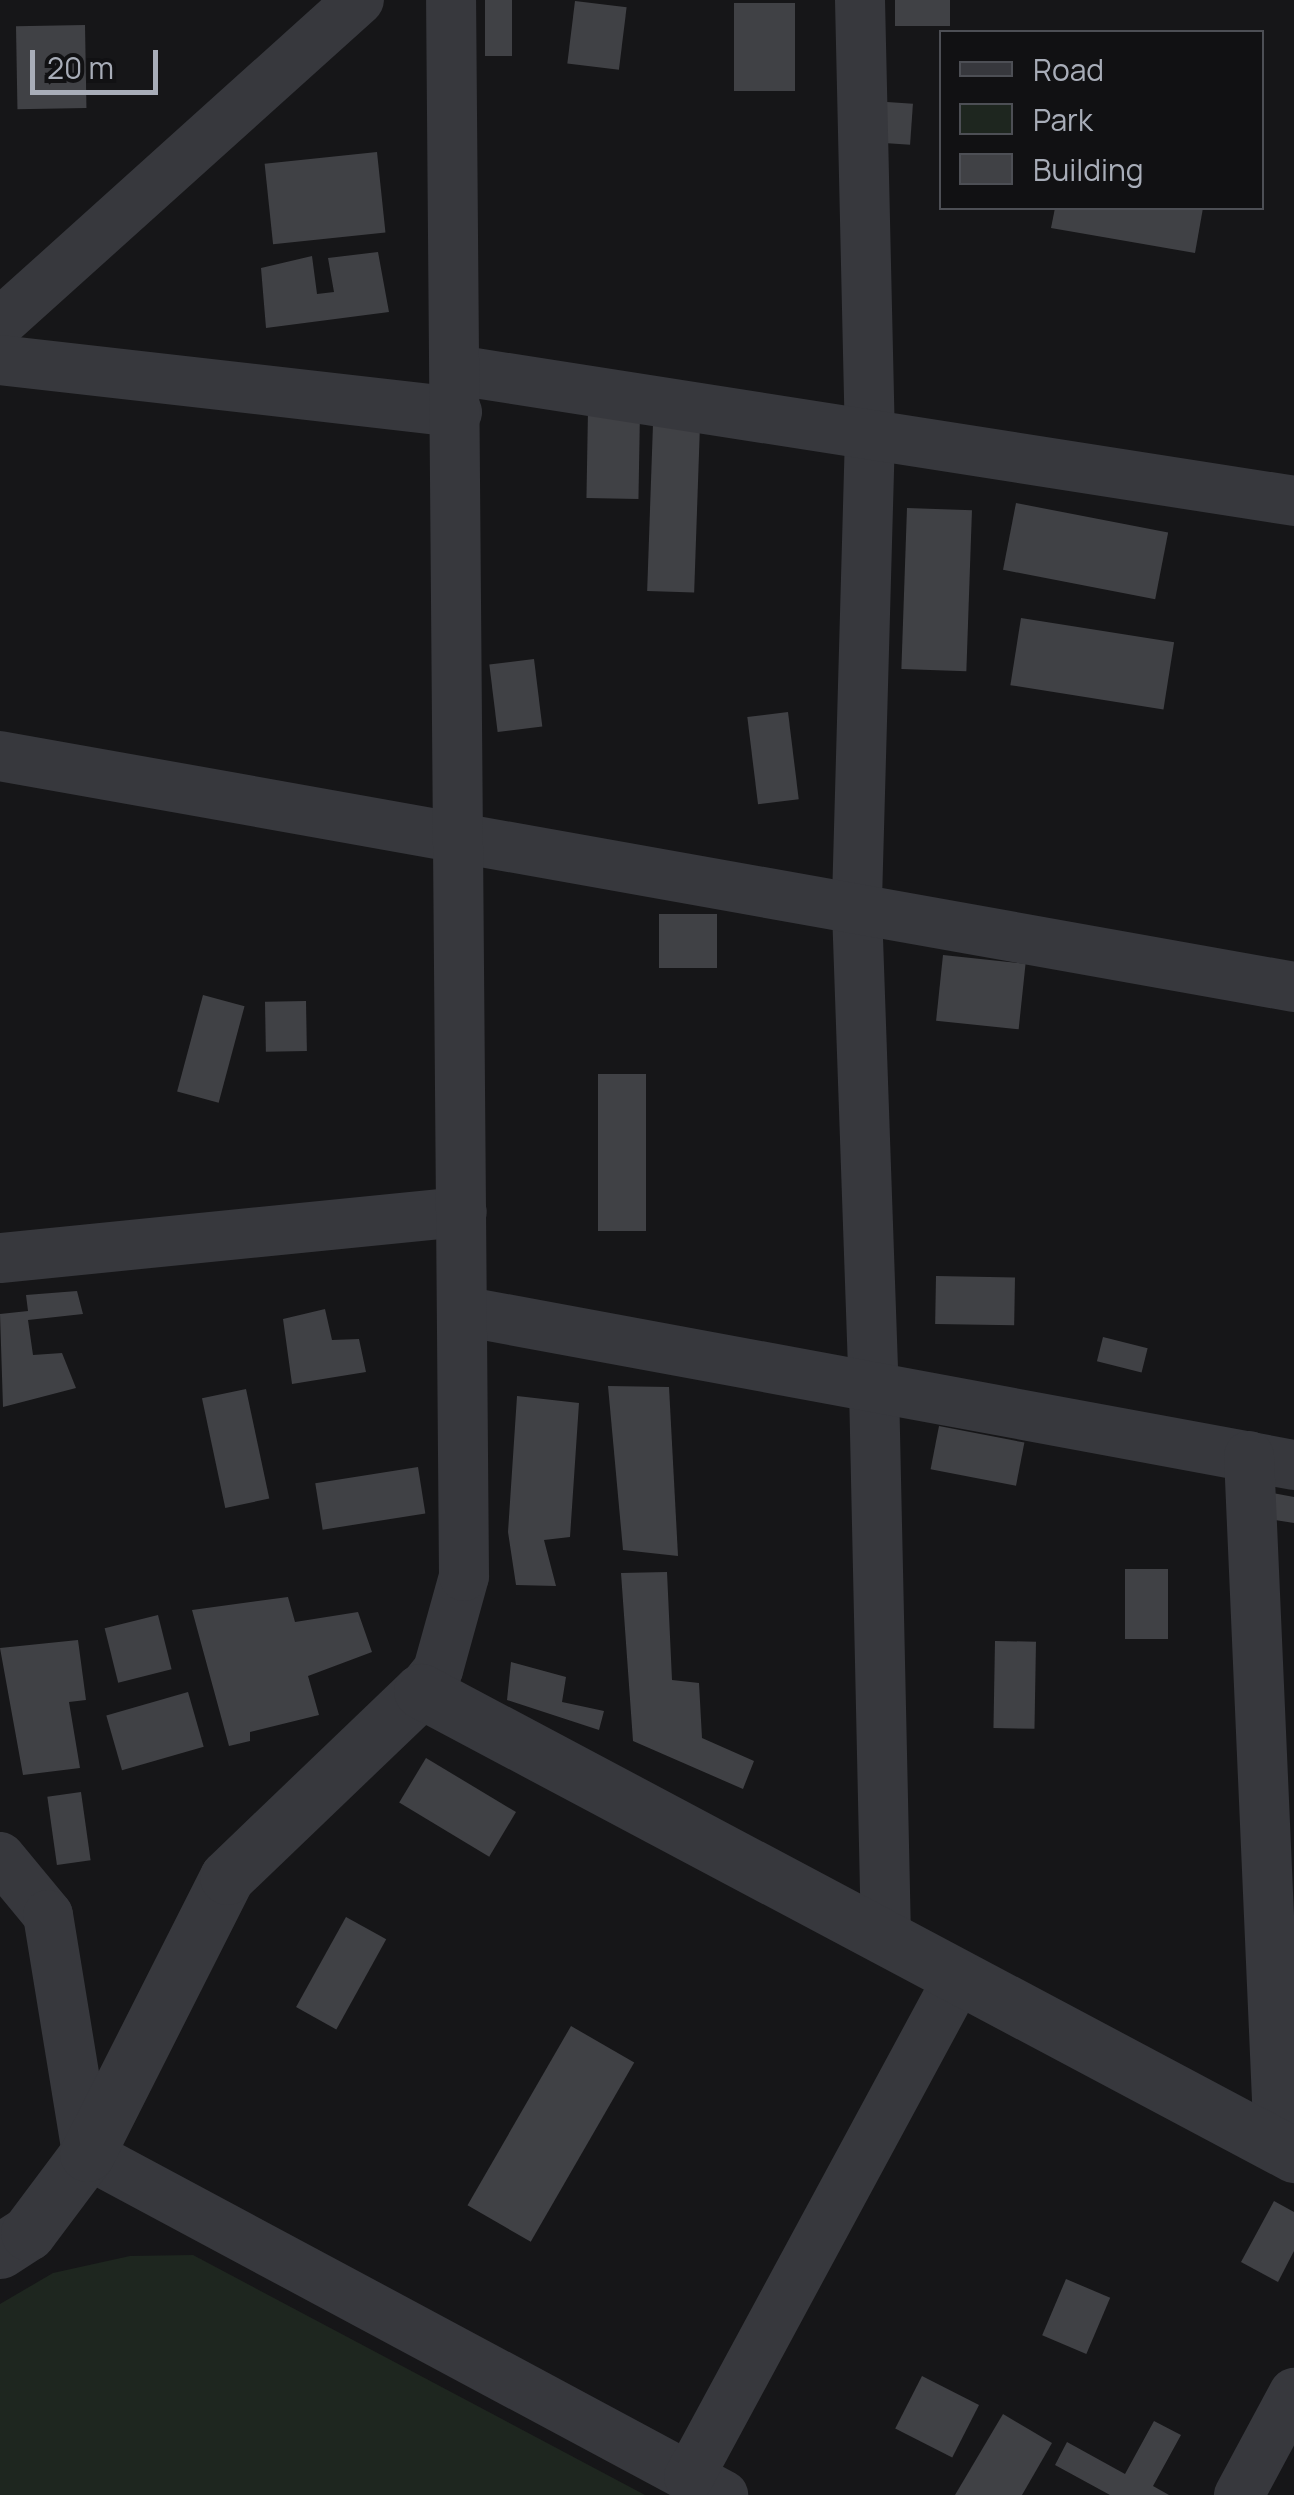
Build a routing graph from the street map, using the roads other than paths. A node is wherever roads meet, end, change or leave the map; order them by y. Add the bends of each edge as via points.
1 (360, 0) edge
2 (451, 0) edge
3 (860, 0) edge
4 (0, 323) edge
5 (0, 360) edge
6 (456, 391) junction
7 (870, 435) junction
8 (1294, 501) edge
9 (0, 756) edge
10 (460, 838) junction
11 (857, 910) junction
12 (1294, 987) edge
13 (462, 1212) junction
14 (0, 1258) edge
15 (462, 1311) junction
16 (874, 1387) junction
17 (1271, 1460) edge
18 (421, 1691) junction
19 (0, 1857) edge
20 (886, 1938) junction
21 (959, 1977) junction
22 (1286, 2150) edge
23 (87, 2154) junction
24 (0, 2251) edge
25 (1294, 2393) edge
26 (706, 2486) edge
27 (1239, 2495) edge

1 - 4 street
2 - 6 street
3 - 7 street
5 - 6 street
6 - 7 street
6 - 10 street
7 - 8 street
7 - 11 street
9 - 10 street
10 - 11 street
10 - 13 street
11 - 12 street
11 - 16 street
13 - 14 street
13 - 15 street
15 - 16 street
15 - 18 street via 464,1576 438,1670
16 - 17 street
16 - 20 street
17 - 22 street
18 - 20 street
18 - 23 street via 227,1877
19 - 23 street via 48,1915
20 - 21 street
21 - 22 street
21 - 26 street
23 - 24 street via 28,2233
23 - 26 street
25 - 27 street

